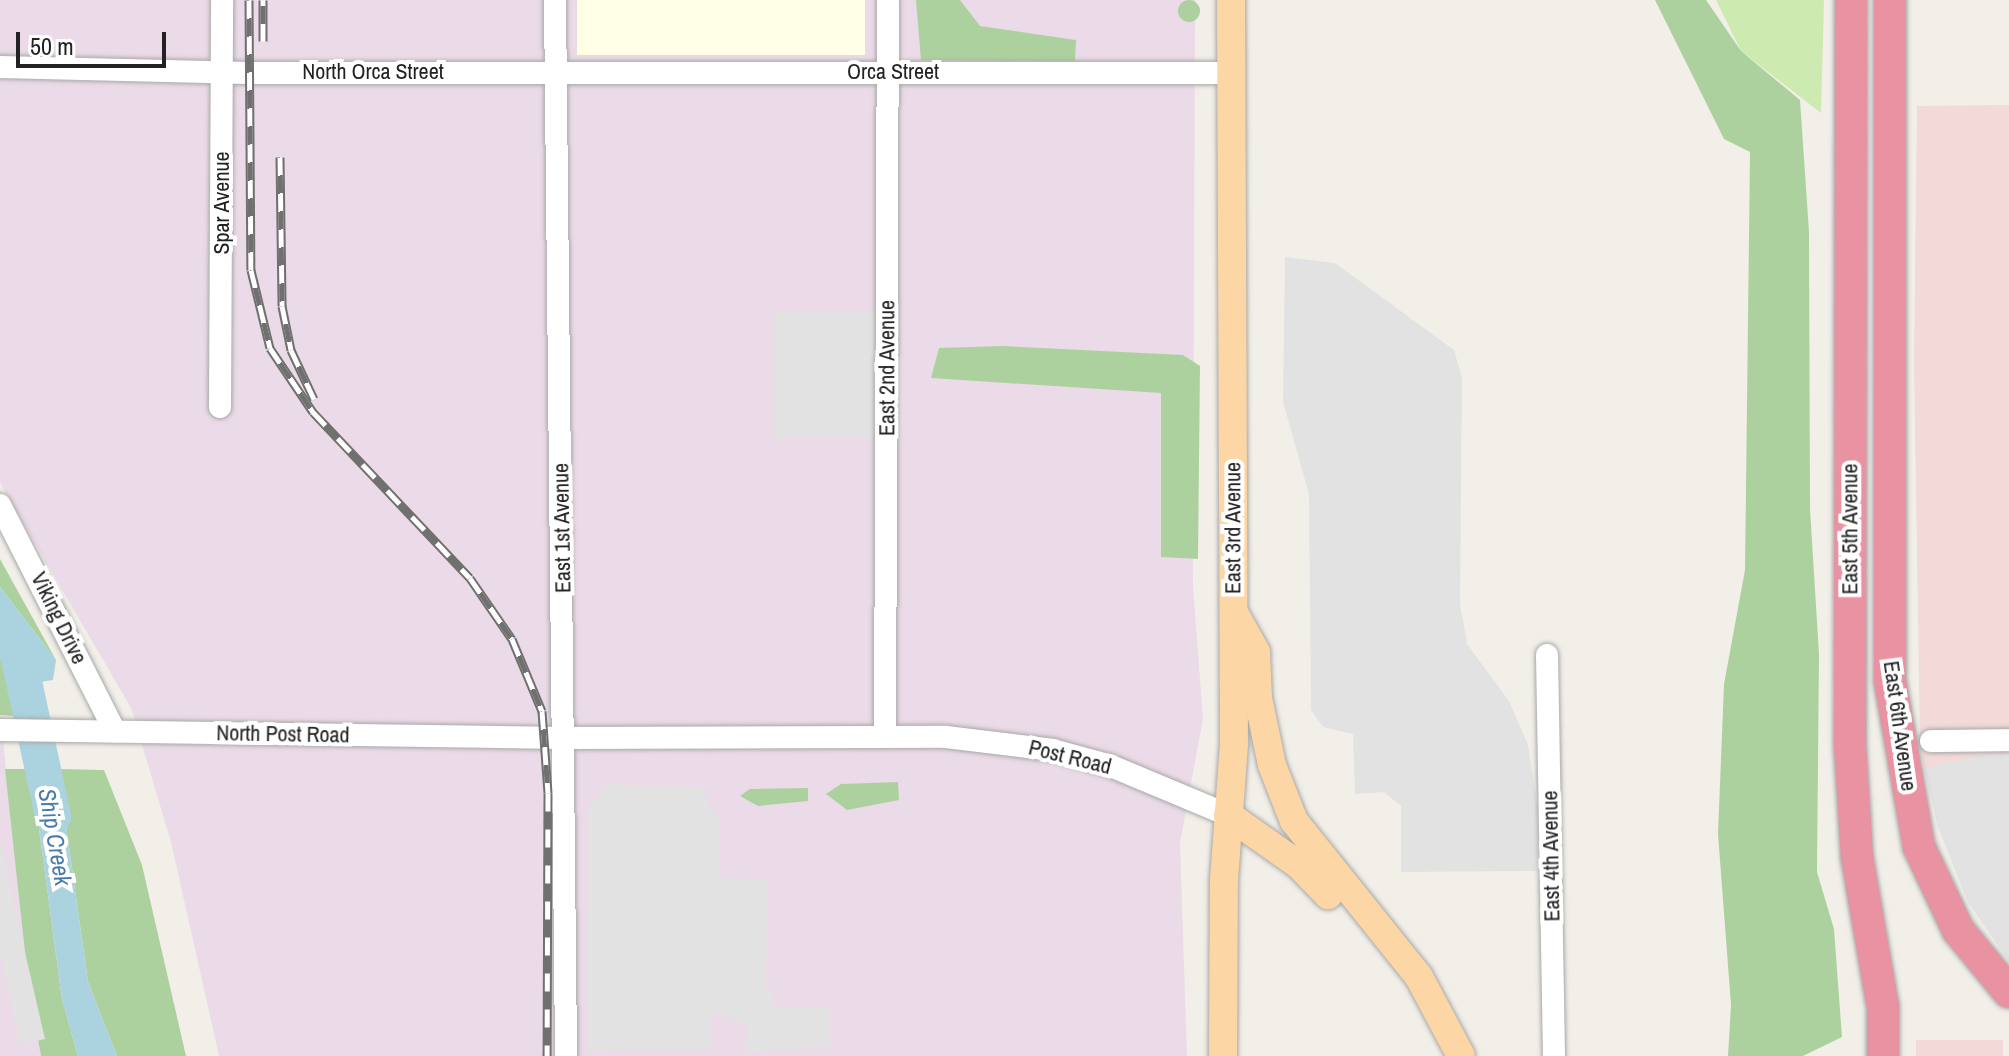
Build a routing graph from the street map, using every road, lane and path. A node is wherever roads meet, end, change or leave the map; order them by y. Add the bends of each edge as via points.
1 (222, 0) edge
2 (555, 0) edge
3 (888, 0) edge
4 (1231, 0) edge
5 (1851, 0) edge
6 (1890, 0) edge
7 (0, 67) edge
8 (555, 71) junction
9 (889, 72) junction
10 (223, 73) junction
11 (1231, 73) junction
12 (220, 407) dead end
13 (0, 505) edge
14 (1233, 612) junction
15 (1547, 655) dead end
16 (3, 730) edge
17 (115, 732) junction
18 (885, 735) junction
19 (565, 738) junction
20 (2009, 740) edge
21 (1931, 741) dead end
22 (1228, 815) junction
23 (2009, 992) edge
24 (566, 1056) edge
25 (1223, 1056) edge
26 (1460, 1056) edge
27 (1554, 1056) edge
28 (1883, 1056) edge

1 - 10 street, Spar Avenue
2 - 8 street, East 1st Avenue
3 - 9 street, East 2nd Avenue
4 - 11 main road, East 3rd Avenue
5 - 28 highway, East 5th Avenue via 1850,746 1857,857 1883,1007
6 - 23 highway, East 6th Avenue via 1890,681 1917,833 1958,930
7 - 10 street, North Orca Street
8 - 9 street, Orca Street
8 - 10 street, North Orca Street
8 - 19 street, East 1st Avenue
9 - 11 street, Orca Street
9 - 18 street, East 2nd Avenue
10 - 12 street, Spar Avenue
11 - 14 main road, East 3rd Avenue
13 - 17 street, Viking Drive
14 - 22 main road, East 3rd Avenue via 1234,745
14 - 26 main road via 1256,652 1258,698 1272,765 1294,821 1419,977
15 - 27 street, East 4th Avenue
16 - 17 street, North Post Road
17 - 19 street, North Post Road
18 - 19 street, Post Road
18 - 22 street, Post Road via 1053,750 1111,766
19 - 24 street, East 1st Avenue
20 - 21 street
22 - 25 main road, East 3rd Avenue
22 - 26 main road, Post Road via 1299,865 1335,902 1409,981

